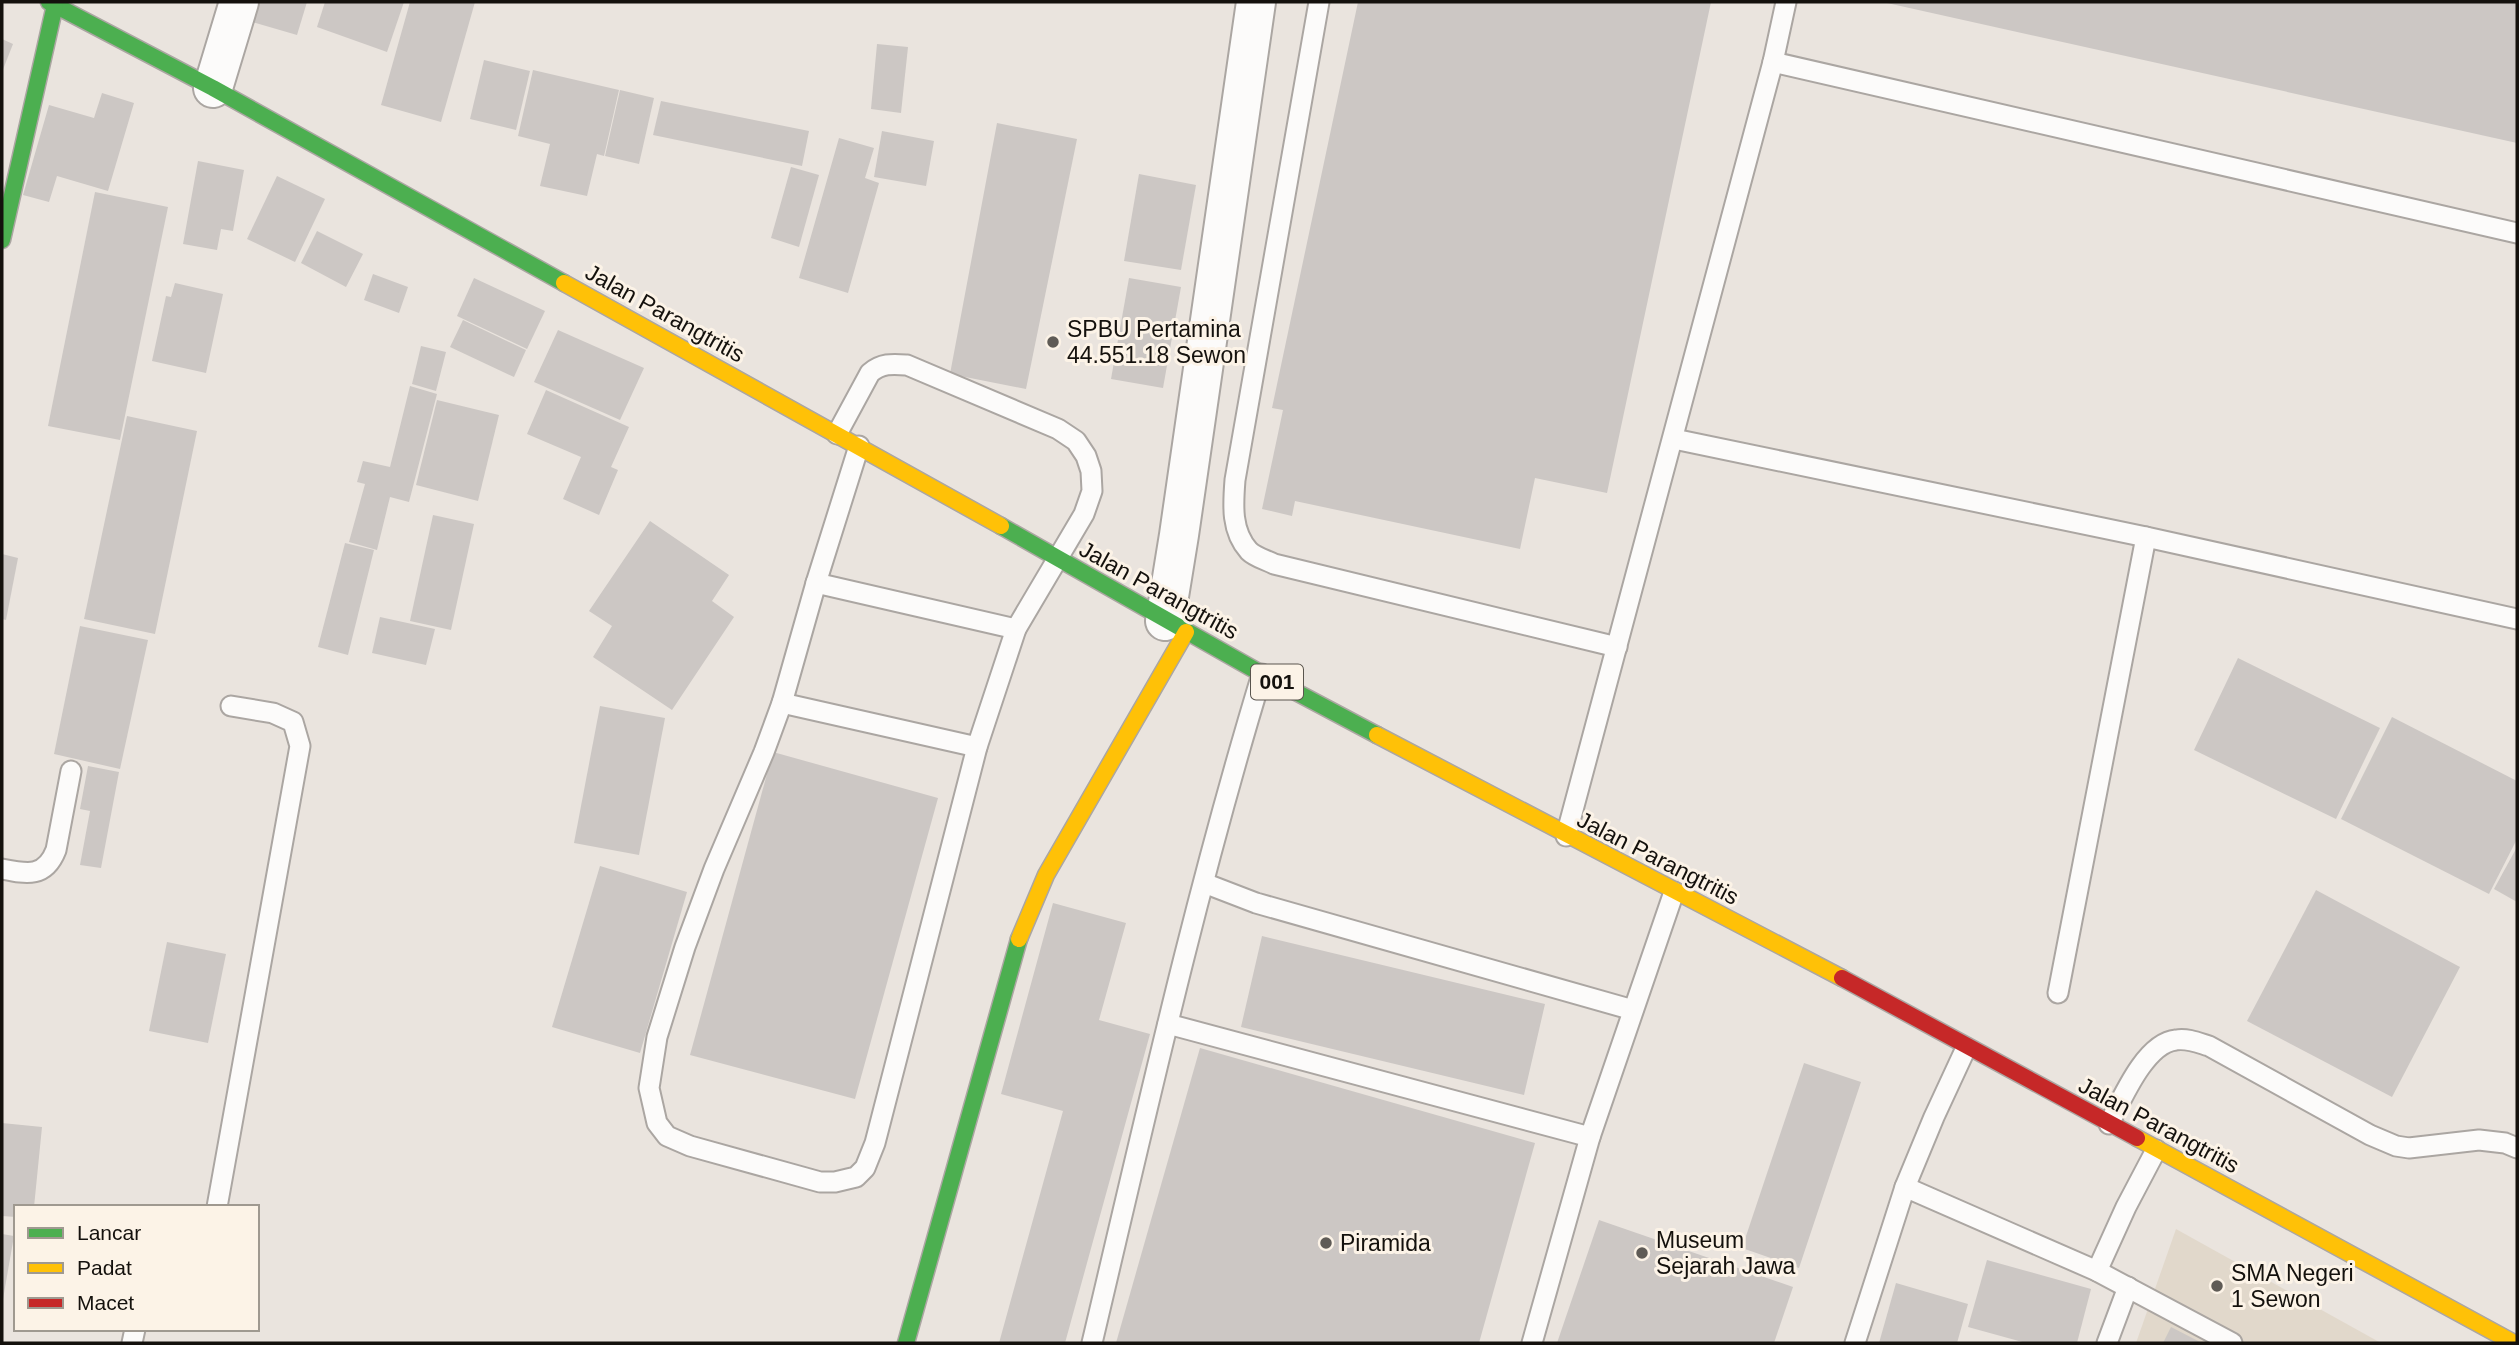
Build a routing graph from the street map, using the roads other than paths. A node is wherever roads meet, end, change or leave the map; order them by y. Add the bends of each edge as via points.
1 (239, 2) edge
2 (1256, 2) edge
3 (1319, 2) edge
4 (1786, 2) edge
5 (52, 3) edge
6 (1773, 62) junction
7 (213, 88) junction
8 (2517, 233) edge
9 (2, 240) edge
10 (837, 434) junction
11 (1674, 439) junction
12 (859, 446) junction
13 (2146, 537) junction
14 (1058, 559) junction
15 (816, 583) junction
16 (2517, 619) edge
17 (1175, 626) junction
18 (1016, 629) junction
19 (1617, 646) junction
20 (1262, 674) junction
21 (782, 703) junction
22 (231, 706) dead end
23 (977, 747) junction
24 (71, 771) dead end
25 (1566, 836) junction
26 (2, 869) edge
27 (1204, 883) junction
28 (1674, 892) junction
29 (2058, 993) dead end
30 (1633, 1010) junction
31 (1168, 1024) junction
32 (1966, 1048) junction
33 (2109, 1124) junction
34 (1590, 1137) junction
35 (2517, 1148) edge
36 (2156, 1150) junction
37 (1905, 1187) junction
38 (217, 1205) edge
39 (2097, 1272) junction
40 (2128, 1287) junction
41 (905, 1343) edge
42 (1092, 1343) edge
43 (1532, 1343) edge
44 (1856, 1343) edge
45 (2107, 1343) edge
46 (2232, 1343) edge
47 (2514, 1343) edge

1 - 7 street
2 - 17 street via 1181,521
3 - 19 lane via 1235,480 1233,508 1238,532 1250,552 1274,564
4 - 6 lane
5 - 7 main road, Jalan Parangtritis / 001
5 - 9 main road
6 - 8 lane
6 - 11 lane
7 - 10 main road, Jalan Parangtritis / 001
10 - 12 main road, Jalan Parangtritis / 001
10 - 14 lane via 870,373 892,364 907,365 1058,429 1076,441 1086,456 1092,491
11 - 13 lane
11 - 19 lane
12 - 14 main road, Jalan Parangtritis / 001
12 - 15 lane
13 - 16 lane
13 - 29 lane
14 - 17 main road, Jalan Parangtritis / 001
14 - 18 lane
15 - 18 lane
15 - 21 lane
17 - 20 main road, Jalan Parangtritis / 001
17 - 41 main road via 1046,875 1018,943
18 - 23 lane
19 - 25 lane
20 - 25 main road, Jalan Parangtritis / 001
20 - 27 lane
21 - 23 lane
21 - 23 lane via 685,947 657,1037 649,1088 657,1123 667,1136 820,1182 847,1180 865,1168
22 - 38 lane via 273,713 293,722 300,746
24 - 26 lane via 51,863 29,873
25 - 28 main road, Jalan Parangtritis / 001
27 - 30 lane via 1256,903
27 - 31 lane
28 - 30 lane
28 - 32 main road, Jalan Parangtritis / 001
30 - 34 lane
31 - 34 lane
31 - 42 lane
32 - 33 main road, Jalan Parangtritis / 001
32 - 37 lane
33 - 35 lane via 2153,1050 2165,1043 2191,1040 2396,1146 2479,1140
33 - 36 main road, Jalan Parangtritis / 001
34 - 43 lane
36 - 39 lane
36 - 47 main road, Jalan Parangtritis / 001
37 - 39 lane
37 - 44 lane
39 - 40 lane
40 - 45 lane
40 - 46 lane

